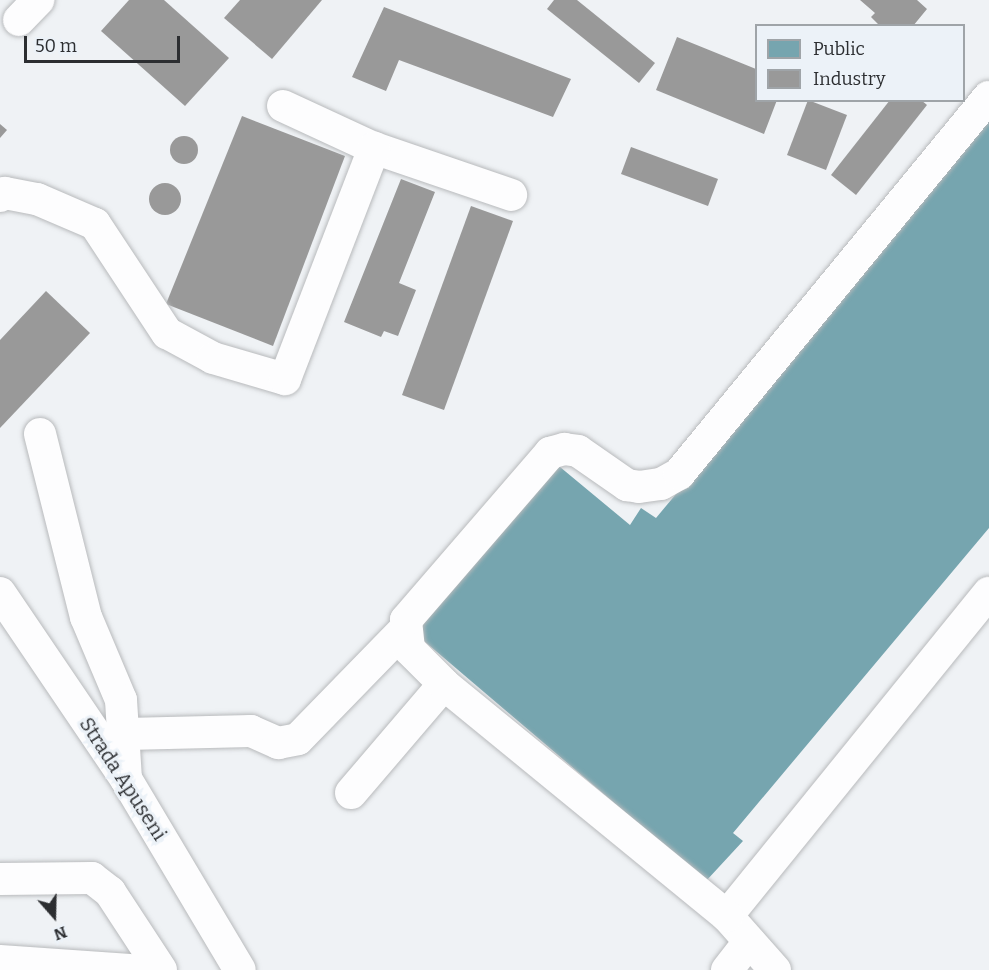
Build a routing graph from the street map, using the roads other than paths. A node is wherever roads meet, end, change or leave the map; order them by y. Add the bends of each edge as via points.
1 (989, 97) edge
2 (283, 106) dead end
3 (374, 148) junction
4 (511, 195) dead end
5 (0, 196) edge
6 (40, 434) dead end
7 (0, 593) edge
8 (989, 593) edge
9 (405, 629) junction
10 (444, 684) junction
11 (126, 734) junction
12 (126, 779) junction
13 (351, 793) dead end
14 (0, 879) edge
15 (727, 916) junction
16 (749, 942) junction
17 (0, 960) edge
18 (130, 970) edge
19 (161, 970) edge
20 (240, 970) edge
21 (727, 970) edge
22 (775, 970) edge

1 - 9 street via 679,474 661,484 639,487 627,485 578,451 550,453 410,612
2 - 3 street
3 - 4 street
3 - 5 street via 285,379 213,358 167,333 95,224 37,199 5,192
6 - 11 street via 86,617 121,700
7 - 12 street, Strada Apuseni
8 - 15 street
9 - 10 street via 409,650
9 - 11 street via 298,739 278,743 251,731
10 - 13 street
10 - 15 street
11 - 12 street
12 - 20 street, Strada Apuseni
14 - 19 street via 92,878 110,892
15 - 16 street
16 - 21 street
16 - 22 street
17 - 18 street

